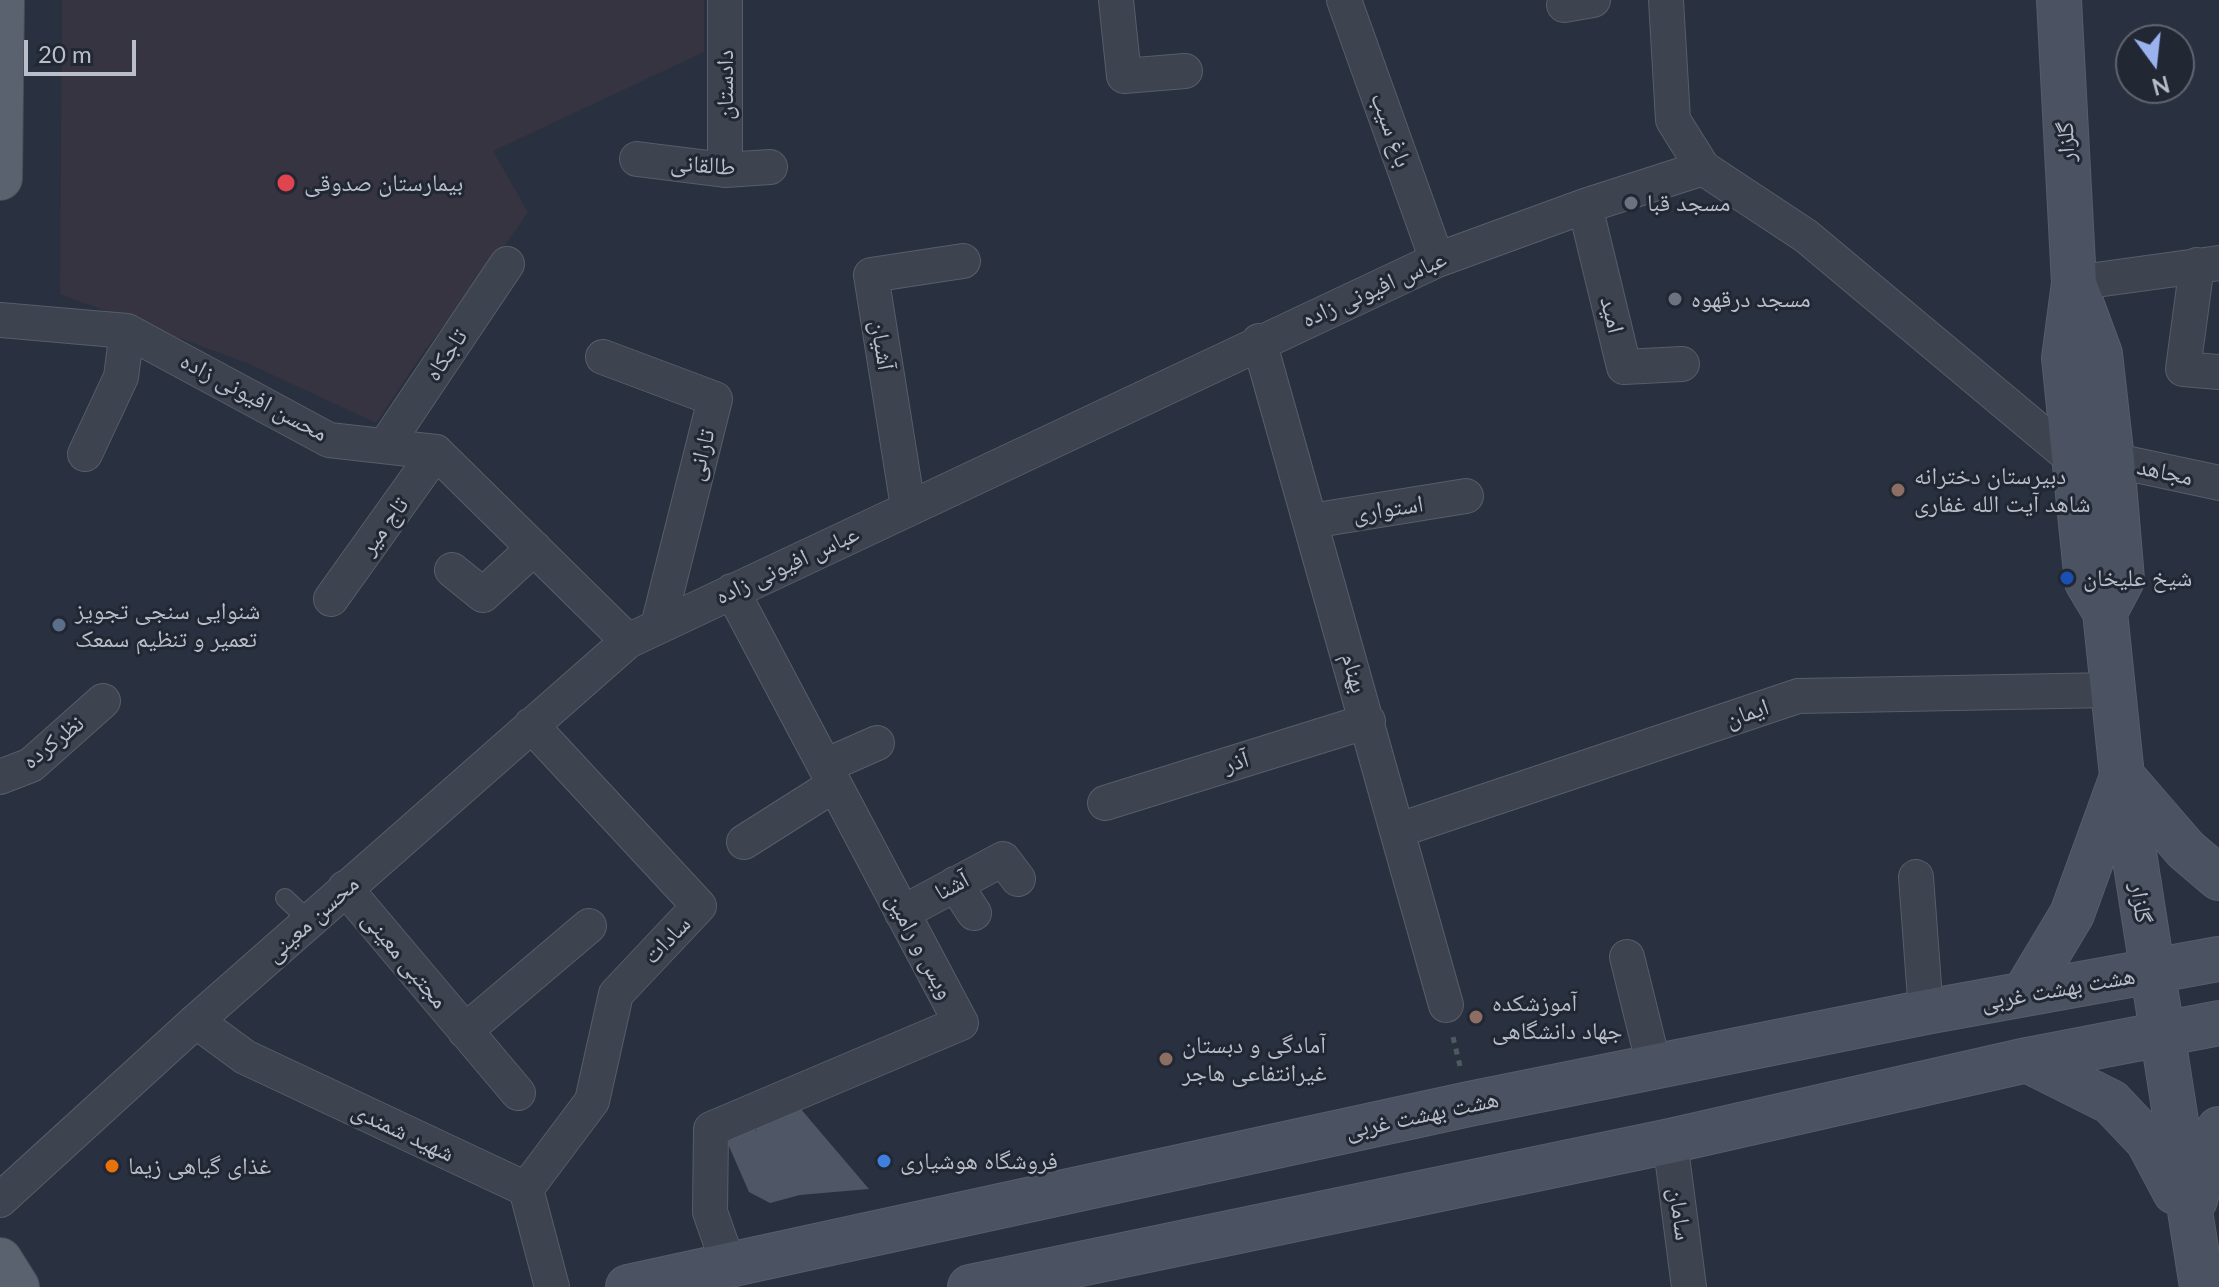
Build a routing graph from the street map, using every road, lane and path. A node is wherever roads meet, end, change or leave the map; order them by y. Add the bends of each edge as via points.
1 (2, 0) edge
2 (725, 0) edge
3 (1116, 0) edge
4 (1344, 0) edge
5 (1666, 0) edge
6 (2059, 0) edge
7 (1185, 71) dead end
8 (637, 159) dead end
9 (770, 167) dead end
10 (1703, 168) junction
11 (725, 170) junction
12 (0, 178) edge
13 (1585, 206) junction
14 (1437, 260) junction
15 (963, 261) dead end
16 (507, 264) dead end
17 (2208, 264) edge
18 (2074, 283) junction
19 (0, 320) edge
20 (127, 331) junction
21 (1259, 341) junction
22 (603, 357) dead end
23 (1682, 364) dead end
24 (2219, 372) edge
25 (385, 446) junction
26 (436, 452) junction
27 (85, 454) dead end
28 (2093, 460) junction
29 (2219, 483) edge
30 (1466, 496) dead end
31 (908, 507) junction
32 (1311, 521) junction
33 (534, 548) junction
34 (452, 570) dead end
35 (732, 591) junction
36 (331, 599) dead end
37 (658, 626) junction
38 (628, 641) junction
39 (2111, 690) junction
40 (103, 701) dead end
41 (1368, 721) junction
42 (531, 725) junction
43 (877, 743) dead end
44 (830, 775) junction
45 (2122, 776) junction
46 (0, 777) edge
47 (1105, 803) dead end
48 (1399, 830) junction
49 (744, 842) dead end
50 (1010, 869) dead end
51 (1916, 877) dead end
52 (2219, 878) edge
53 (955, 884) junction
54 (345, 888) junction
55 (285, 898) dead end
56 (902, 913) junction
57 (974, 913) dead end
58 (311, 923) junction
59 (589, 926) dead end
60 (1627, 957) dead end
61 (2219, 959) edge
62 (2151, 973) junction
63 (2024, 994) junction
64 (1446, 1005) joint
65 (1926, 1012) junction
66 (196, 1021) junction
67 (2219, 1023) edge
68 (465, 1031) junction
69 (2160, 1032) junction
70 (2027, 1060) junction
71 (1654, 1066) junction
72 (518, 1093) dead end
73 (1469, 1104) junction
74 (2219, 1129) edge
75 (1670, 1141) junction
76 (526, 1189) junction
77 (0, 1200) edge
78 (2201, 1235) edge
79 (0, 1260) edge
80 (729, 1266) junction
81 (17, 1287) edge
82 (552, 1287) edge
83 (628, 1287) edge
84 (970, 1287) edge
85 (1689, 1287) edge
86 (2202, 1287) edge

1 - 12 main road
2 - 11 street, دادستان
3 - 7 street via 1124,76
4 - 14 street, باغ سیب
5 - 10 street via 1673,120
6 - 18 main road, گلزار
8 - 11 street, طالقانی
9 - 11 street, طالقانی
10 - 13 street, عباس افیونی زاده
10 - 28 street via 1806,236
13 - 14 street, عباس افیونی زاده
13 - 23 street, امید via 1624,367
14 - 21 street, عباس افیونی زاده
15 - 31 street, آشیان via 871,275
16 - 25 street, تاجکاه
17 - 18 street
17 - 24 street via 2183,369
18 - 28 main road, گلزار via 2064,358
19 - 20 street, محسن افیونی زاده
20 - 25 street, محسن افیونی زاده via 329,440
20 - 27 street via 121,377
21 - 31 street, عباس افیونی زاده
21 - 32 street, بهنام
22 - 37 street, تارانی via 715,399
25 - 26 street, محسن افیونی زاده
26 - 33 street
26 - 36 street, تاج میر
28 - 29 street, مجاهد
28 - 39 main road, گلزار via 2087,582 2105,612
30 - 32 street, استواری
31 - 35 street, عباس افیونی زاده
32 - 41 street, بهنام
33 - 34 street via 483,595
33 - 38 street
35 - 37 street, عباس افیونی زاده
35 - 44 street, ویس و رامین
37 - 38 street, عباس افیونی زاده
38 - 42 street, محسن معینی
39 - 45 main road, گلزار
39 - 48 street, ایمان via 1798,696
40 - 46 street, نظرکرده via 31,765
41 - 47 street, آذر
41 - 48 street, بهنام
42 - 54 street, محسن معینی
42 - 76 street, سادات via 699,906 616,994 592,1101
43 - 44 street
44 - 49 street
44 - 56 street, ویس و رامین
45 - 52 main road via 2186,850
45 - 62 main road, گلزار
45 - 63 main road via 2072,914
48 - 64 street, بهنام
50 - 53 street, آشنا
51 - 65 street
53 - 56 street, آشنا
53 - 57 street
54 - 58 street, محسن معینی
54 - 68 street, مجتبی معینی
55 - 58 lane
56 - 80 street, ویس و رامین via 961,1023 711,1129 710,1212
58 - 66 street, محسن معینی
59 - 68 street, مجتبی معینی
60 - 71 street
61 - 62 main road, هشت بهشت غربی
62 - 63 main road, هشت بهشت غربی
62 - 69 main road, گلزار
63 - 65 main road, هشت بهشت غربی
64 - 73 path
65 - 71 main road, هشت بهشت غربی
66 - 76 street, شهید شمندی via 245,1057
66 - 77 street, محسن معینی
67 - 69 main road
68 - 72 street, مجتبی معینی
69 - 70 main road
69 - 78 main road, گلزار
70 - 75 main road
70 - 78 main road via 2111,1102 2148,1141
71 - 73 main road, هشت بهشت غربی
73 - 80 main road, هشت بهشت غربی
74 - 78 main road via 2208,1146
75 - 84 main road
75 - 85 street, سامان
76 - 82 street
78 - 86 main road, گلزار
79 - 81 main road
80 - 83 main road, هشت بهشت غربی

